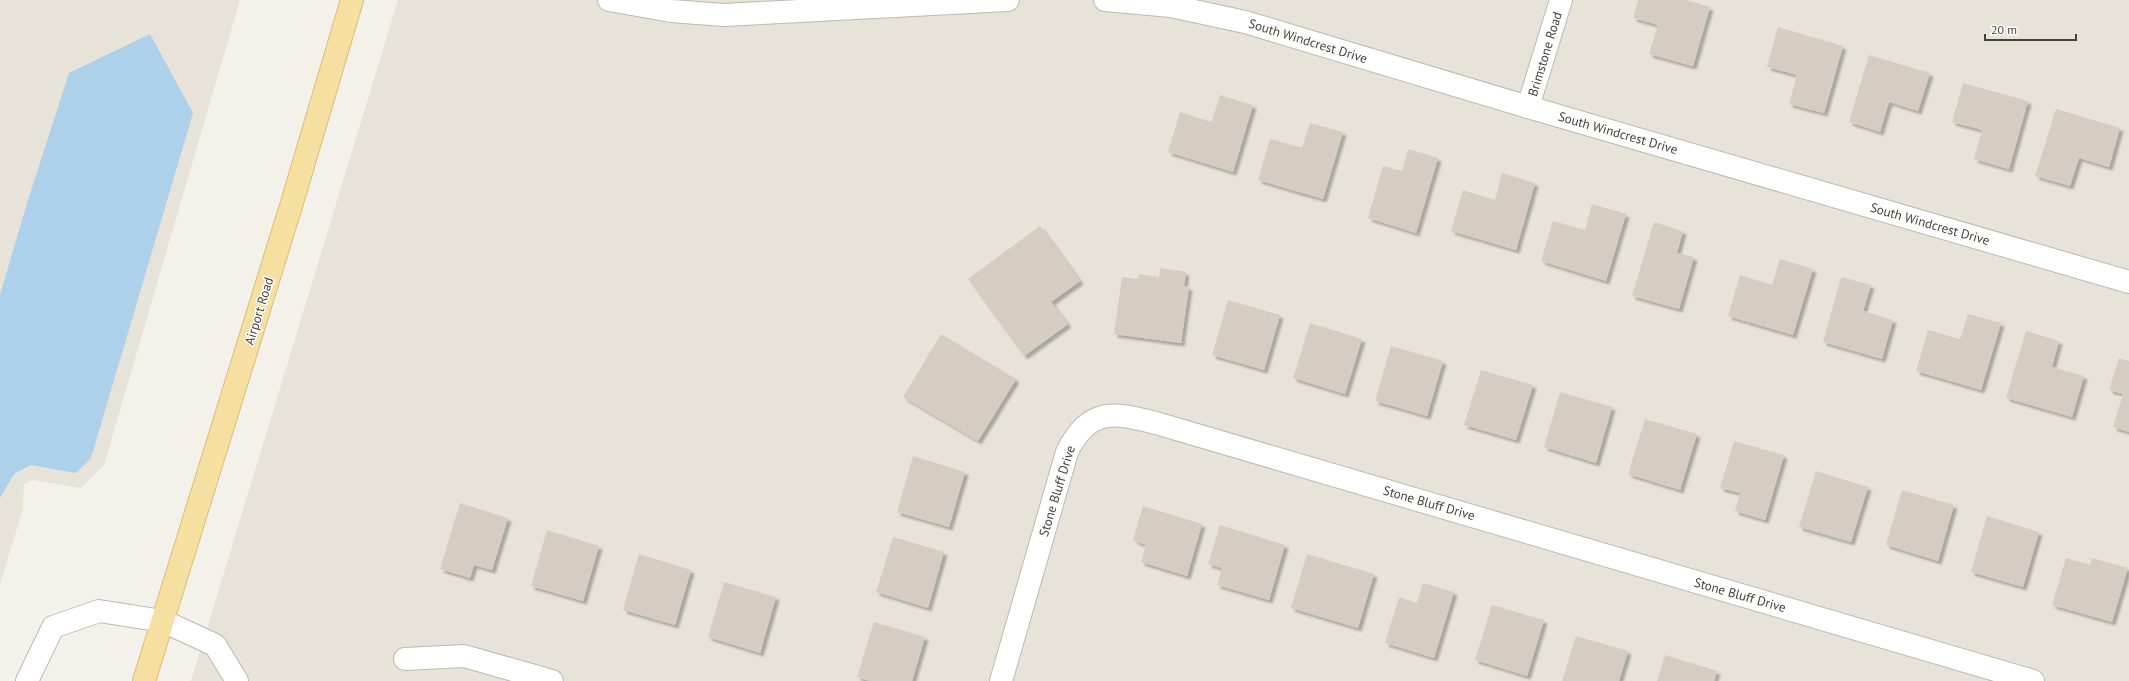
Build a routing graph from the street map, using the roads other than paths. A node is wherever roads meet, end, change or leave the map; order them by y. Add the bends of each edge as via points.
1 (352, 0) edge
2 (609, 0) edge
3 (1008, 0) edge
4 (1105, 0) edge
5 (1561, 0) edge
6 (1171, 3) edge
7 (1528, 107) junction
8 (2129, 282) edge
9 (163, 621) junction
10 (405, 659) dead end
11 (27, 681) edge
12 (144, 681) edge
13 (237, 681) edge
14 (552, 681) edge
15 (1001, 681) edge
16 (2033, 681) edge

1 - 9 main road, Airport Road
2 - 3 street via 671,11 724,14
4 - 6 street, South Windcrest Drive
5 - 7 street, Brimstone Road
6 - 7 street, South Windcrest Drive via 1245,22
7 - 8 street, South Windcrest Drive
9 - 11 street via 99,611 53,627
9 - 12 main road, Airport Road
9 - 13 street via 215,645
10 - 14 street via 464,656
15 - 16 street, Stone Bluff Drive via 1067,452 1082,428 1095,419 1125,415

